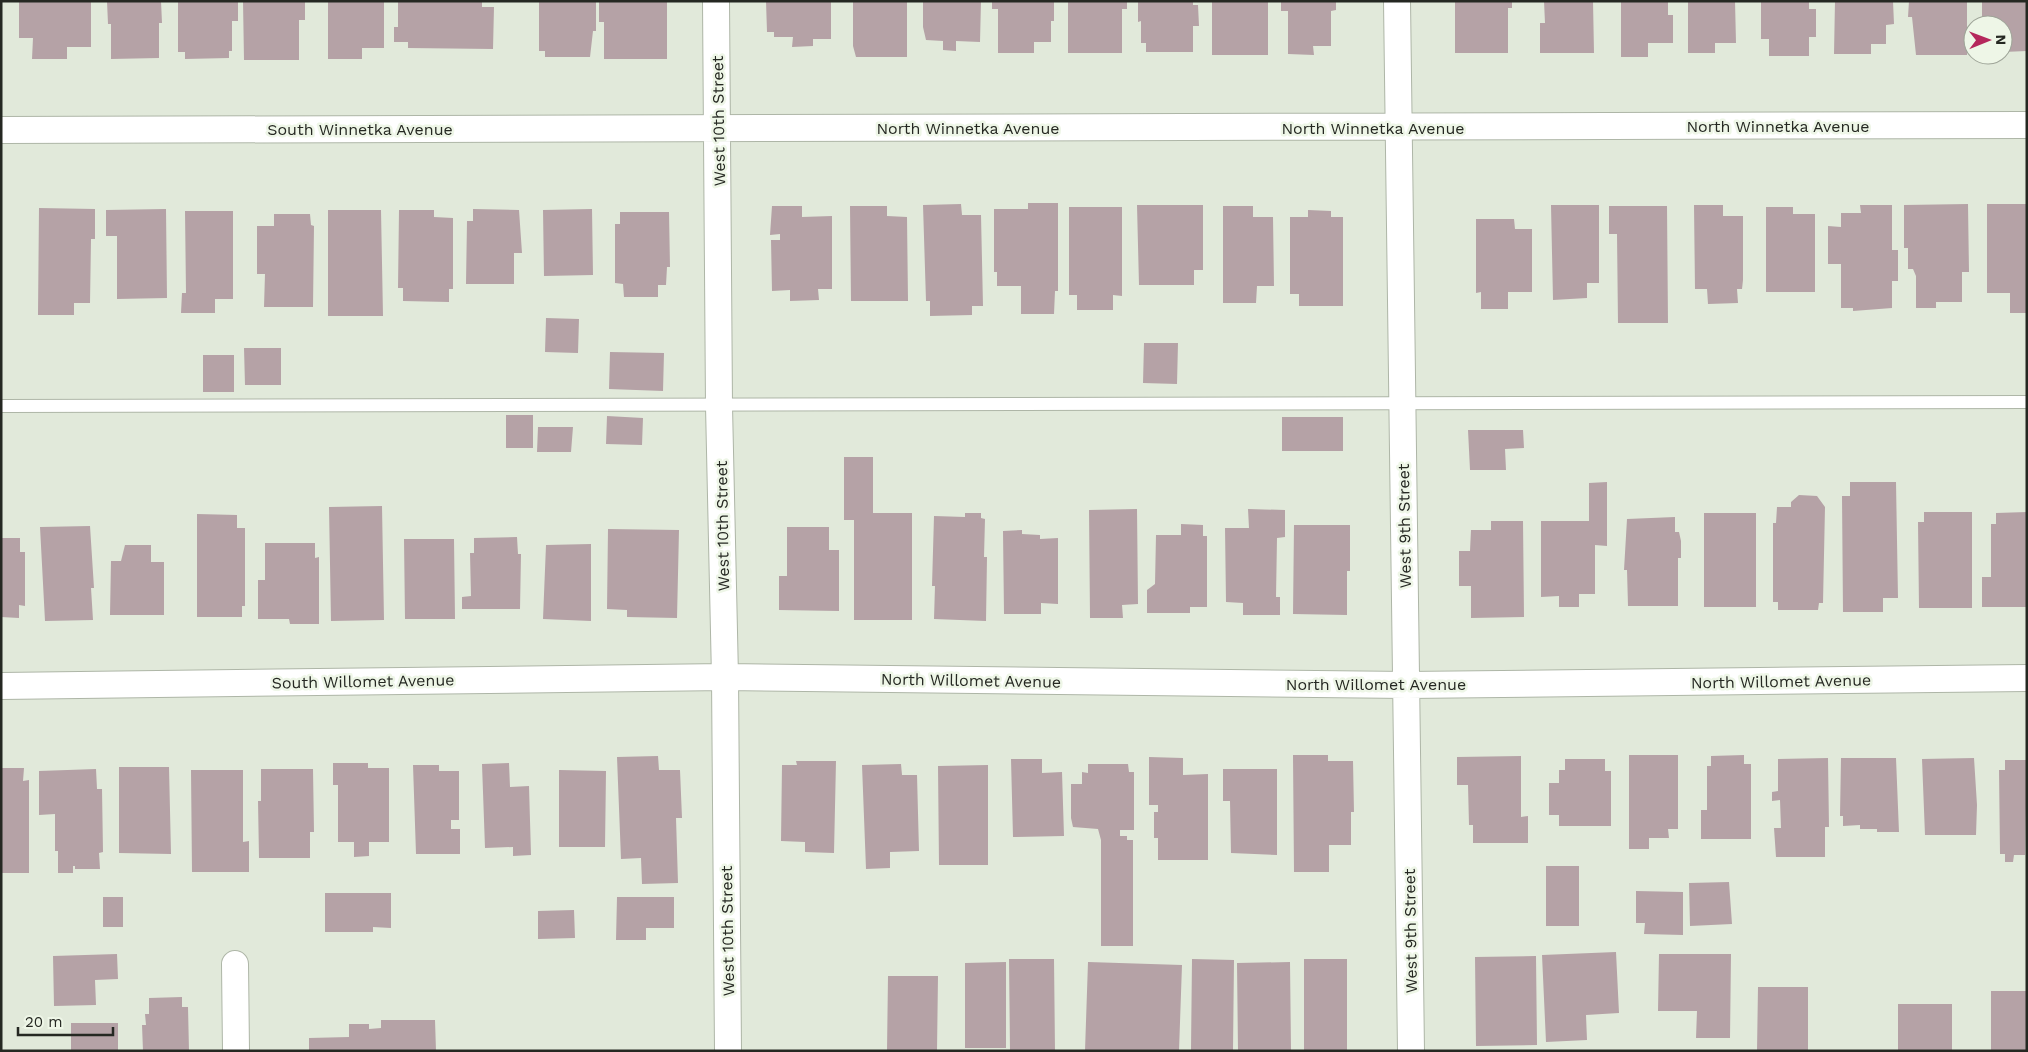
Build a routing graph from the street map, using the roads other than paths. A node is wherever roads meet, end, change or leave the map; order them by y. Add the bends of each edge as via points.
1 (716, 1) edge
2 (1397, 1) edge
3 (2027, 125) edge
4 (719, 128) junction
5 (1397, 128) junction
6 (1, 130) edge
7 (2027, 402) edge
8 (1402, 403) junction
9 (1, 406) edge
10 (719, 406) junction
11 (724, 677) junction
12 (2027, 678) edge
13 (1407, 685) junction
14 (1, 686) edge
15 (235, 964) dead end
16 (236, 1051) edge
17 (728, 1051) edge
18 (1411, 1051) edge

1 - 4 street, West 10th Street
2 - 5 street, West 9th Street
3 - 5 street, North Winnetka Avenue
4 - 5 street, North Winnetka Avenue
4 - 6 street, South Winnetka Avenue
4 - 10 street, West 10th Street
5 - 8 street, West 9th Street
7 - 8 lane
8 - 10 lane
8 - 13 street, West 9th Street
9 - 10 lane
10 - 11 street, West 10th Street
11 - 13 street, North Willomet Avenue
11 - 14 street, South Willomet Avenue
11 - 17 street, West 10th Street
12 - 13 street, North Willomet Avenue
13 - 18 street, West 9th Street
15 - 16 street

